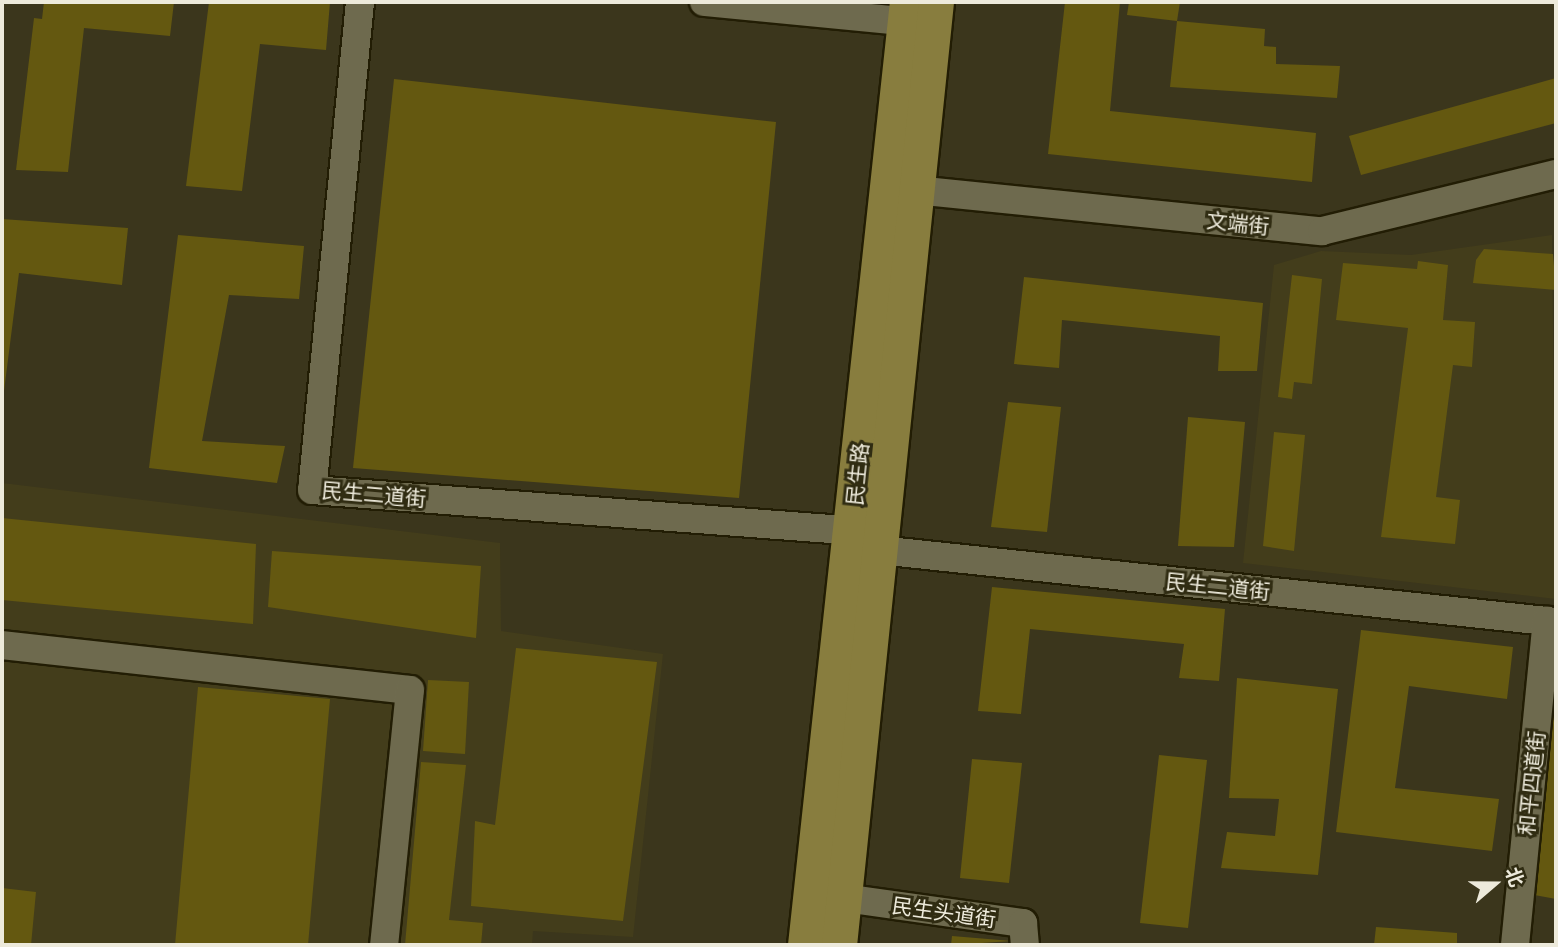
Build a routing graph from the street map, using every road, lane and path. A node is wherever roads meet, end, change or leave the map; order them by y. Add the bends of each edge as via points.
1 (360, 2) edge
2 (704, 2) edge
3 (920, 12) edge
4 (1556, 174) edge
5 (915, 190) junction
6 (870, 538) junction
7 (1552, 621) edge
8 (2, 645) edge
9 (844, 898) junction
10 (384, 945) edge
11 (805, 945) edge
12 (839, 945) edge
13 (1025, 945) edge
14 (1515, 945) edge

1 - 6 street, 民生二道街 via 312,490
2 - 3 street
3 - 5 main road, 民生路
3 - 6 main road, 民生路
4 - 5 street, 文端街 via 1322,231
5 - 6 main road, 民生路
6 - 7 street, 民生二道街
6 - 9 main road, 民生路
6 - 11 main road, 民生路
7 - 14 street, 和平四道街
8 - 10 street via 410,690
9 - 12 main road, 民生路
9 - 13 street, 民生头道街 via 1023,923

